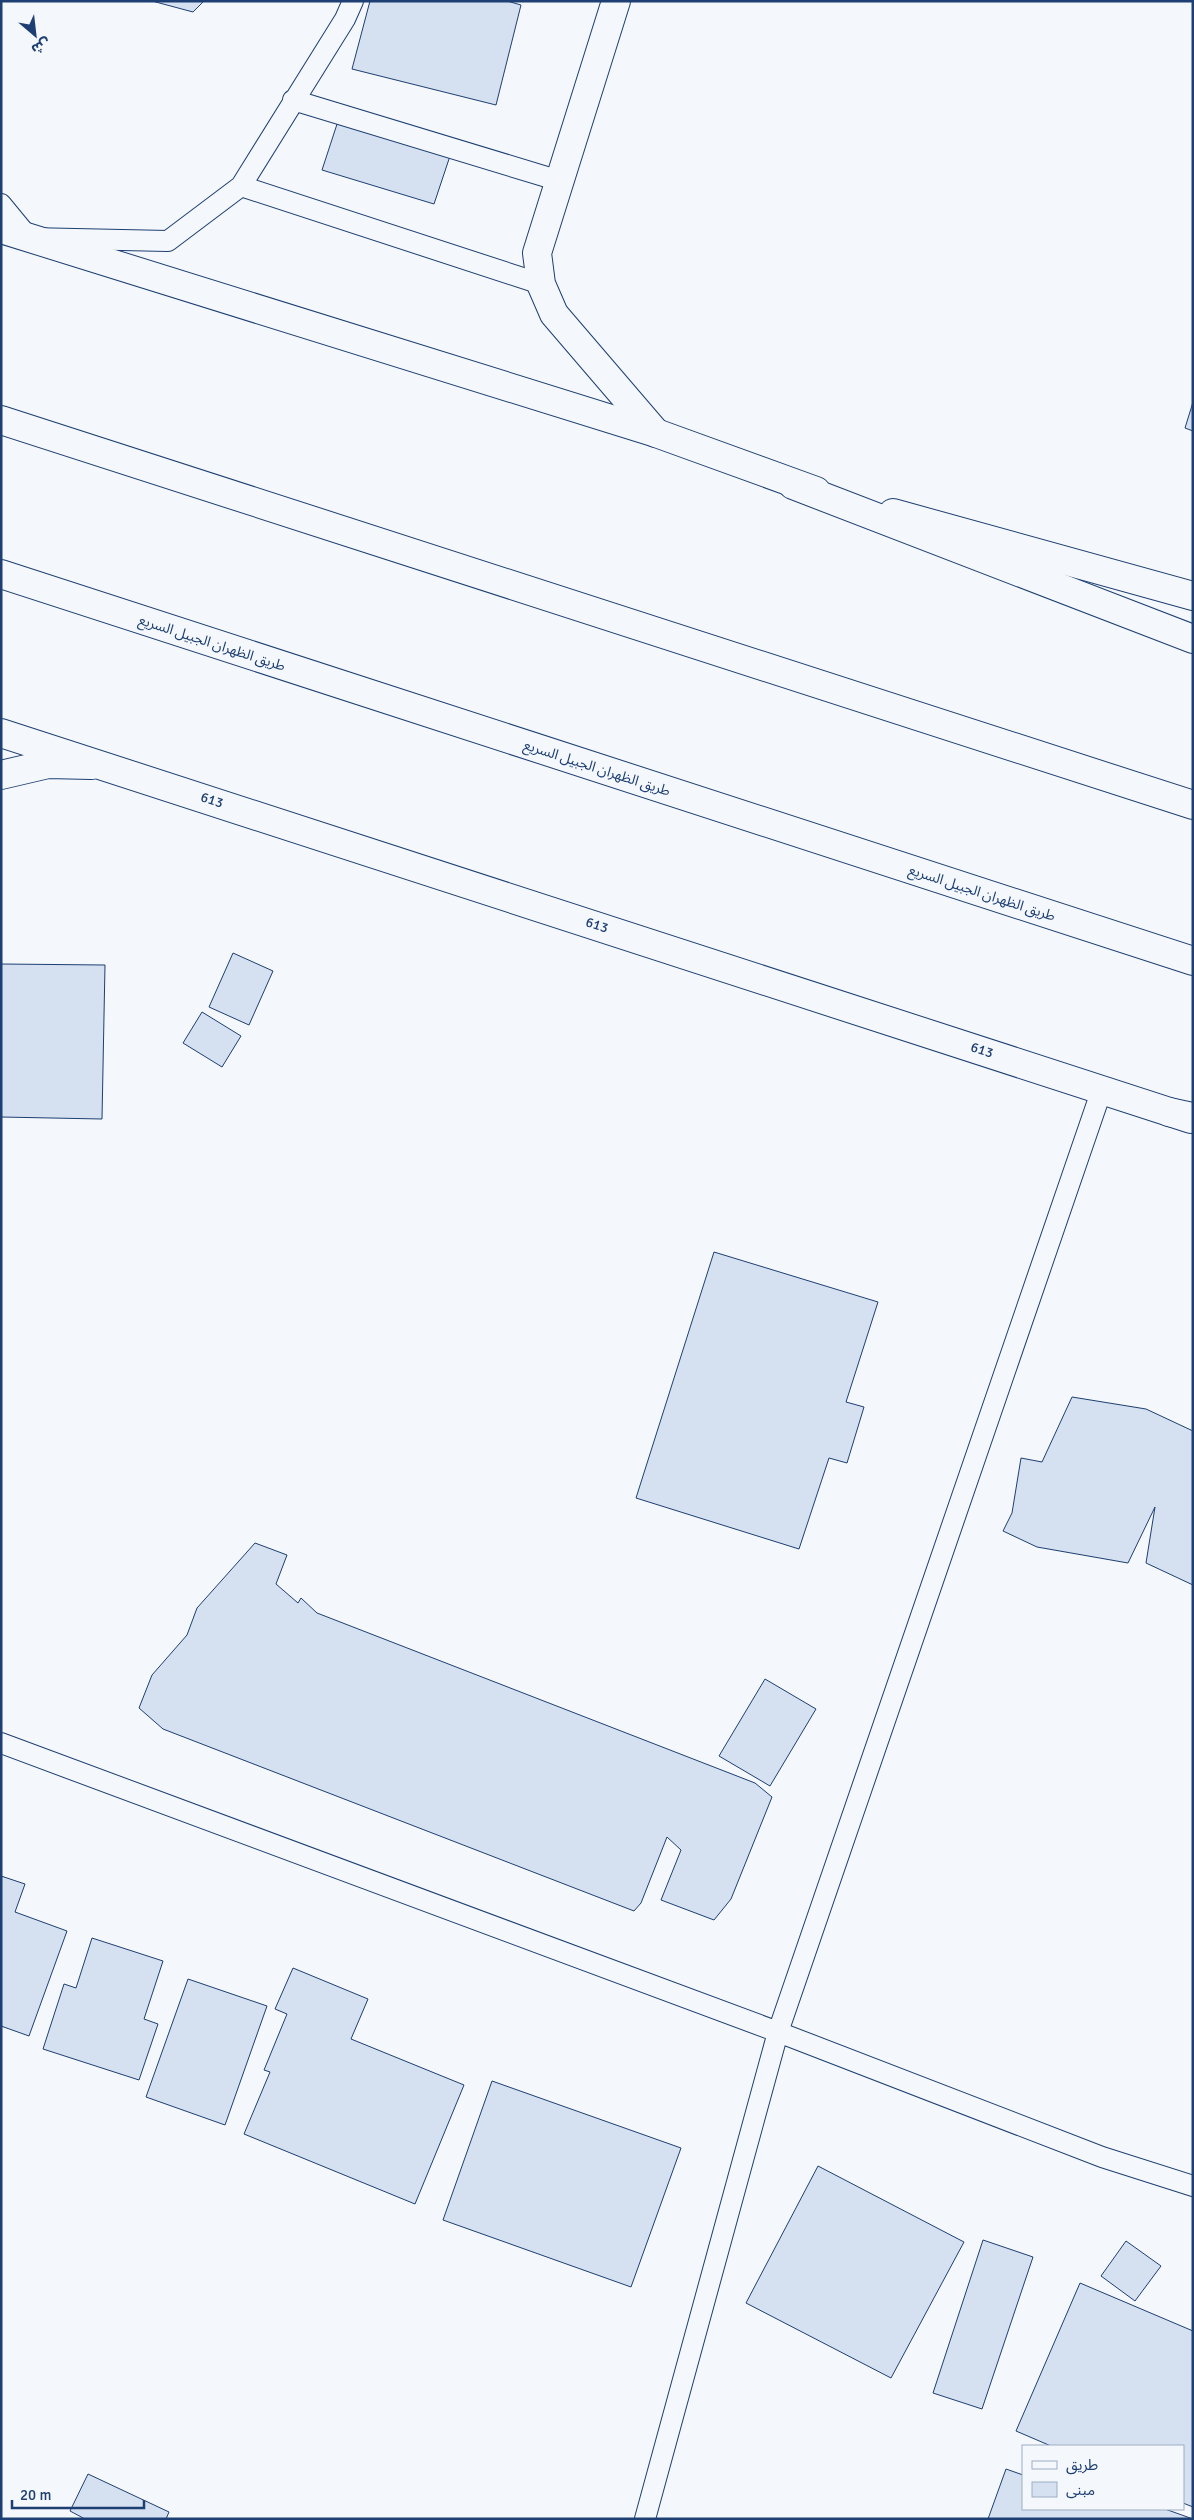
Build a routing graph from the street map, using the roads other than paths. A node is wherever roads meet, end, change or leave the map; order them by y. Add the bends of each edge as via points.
1 (353, 1) edge
2 (616, 1) edge
3 (293, 100) junction
4 (560, 181) junction
5 (241, 186) junction
6 (1, 204) edge
7 (1, 229) edge
8 (29, 238) junction
9 (541, 284) junction
10 (1, 420) edge
11 (656, 433) junction
12 (793, 485) junction
13 (1, 574) edge
14 (1193, 596) edge
15 (1193, 638) edge
16 (1, 733) edge
17 (106, 765) junction
18 (1, 775) edge
19 (1193, 805) edge
20 (1193, 961) edge
21 (1102, 1089) junction
22 (1185, 1116) edge
23 (1, 1743) edge
24 (778, 2032) junction
25 (1193, 2186) edge
26 (645, 2519) edge

1 - 3 lane
2 - 4 main road
3 - 4 lane
3 - 5 lane
4 - 9 main road via 537,253
5 - 8 lane via 168,241
5 - 9 lane
6 - 8 lane
7 - 8 main road
8 - 11 main road
9 - 11 main road via 554,314
10 - 19 main road
11 - 12 main road
12 - 14 main road
12 - 15 main road
13 - 20 main road, طريق الظهران الجبيل السريع
16 - 17 main road, 613
17 - 18 main road via 48,764
17 - 21 main road, 613
21 - 22 main road, 613
21 - 24 lane
23 - 24 lane
24 - 25 lane via 1102,2158
24 - 26 lane

